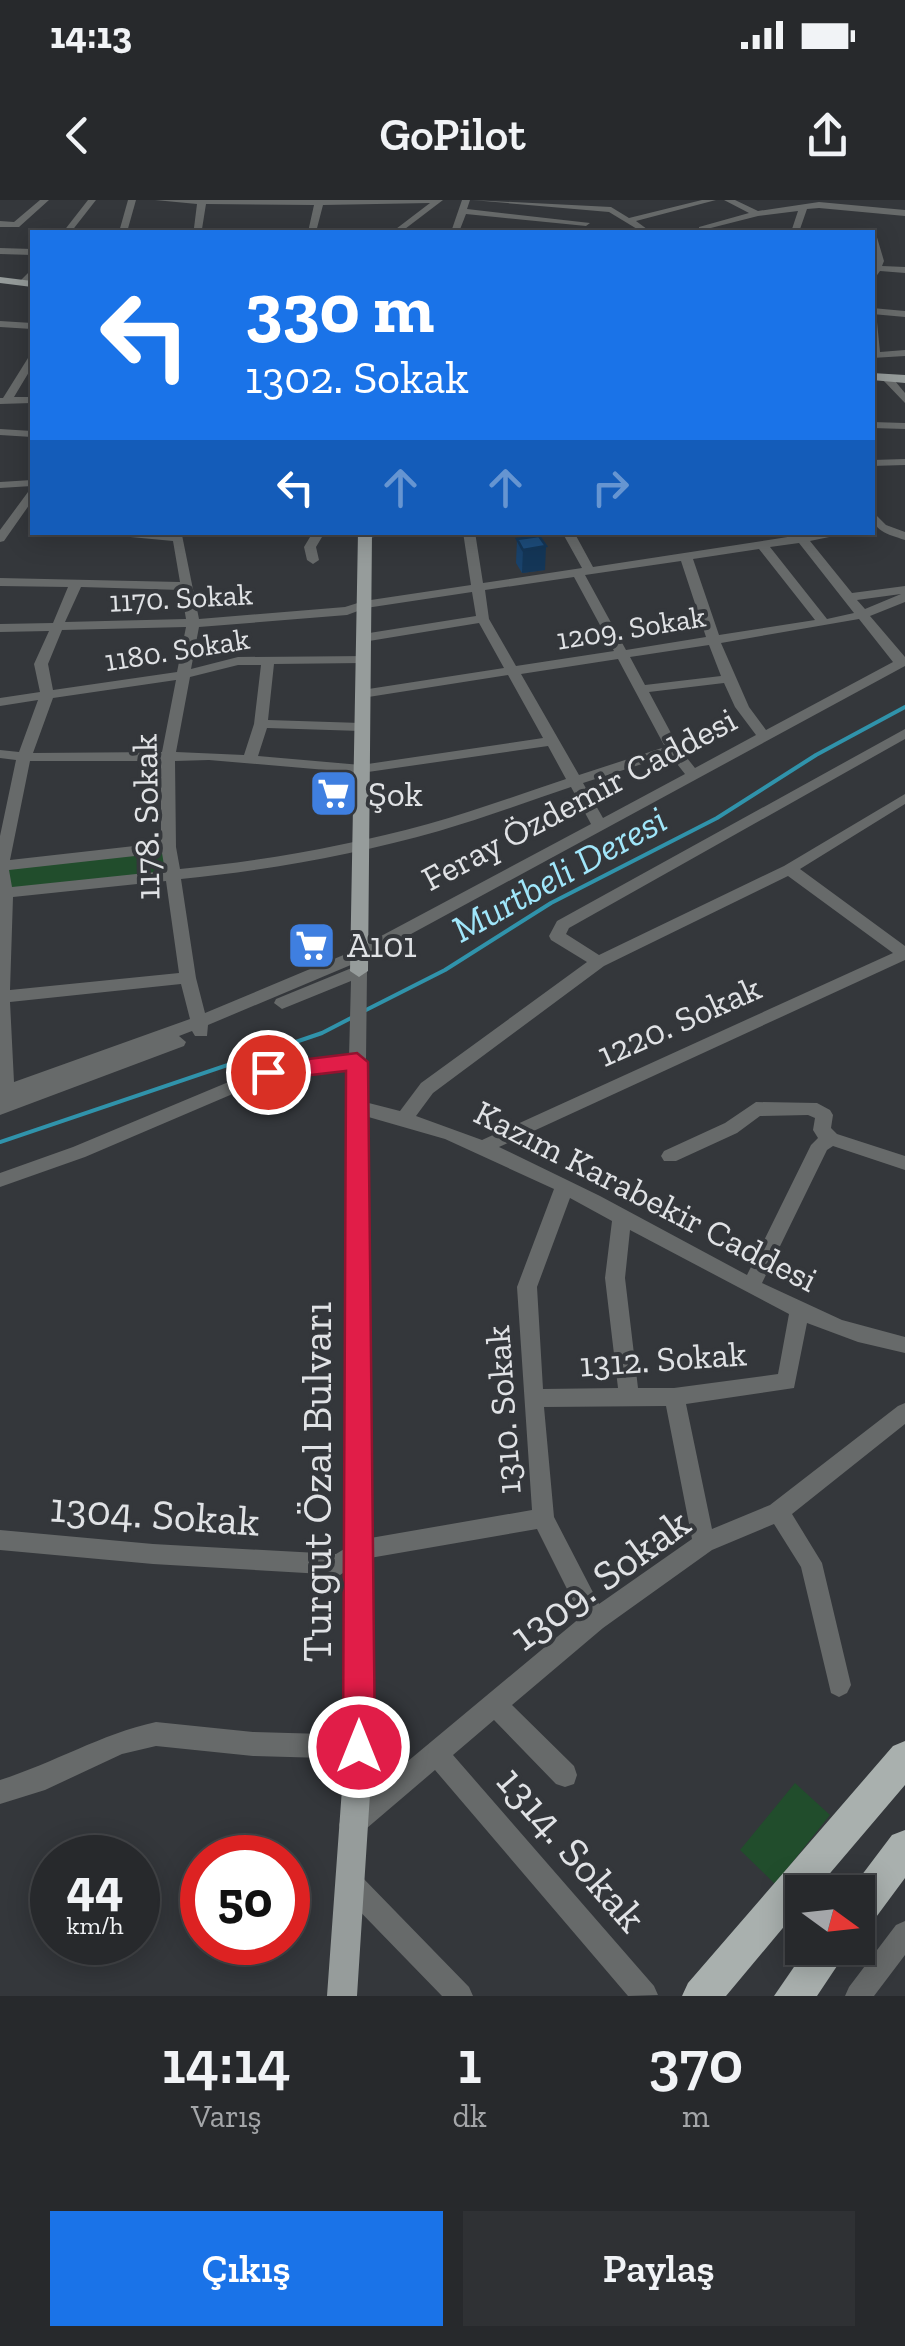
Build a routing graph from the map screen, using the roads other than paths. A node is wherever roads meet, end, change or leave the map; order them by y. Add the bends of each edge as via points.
1 (45, 200) edge
2 (92, 200) edge
3 (132, 200) edge
4 (159, 200) edge
5 (436, 200) edge
6 (476, 200) edge
7 (612, 200) edge
8 (712, 200) edge
9 (728, 200) edge
10 (201, 201) edge
11 (264, 202) edge
12 (319, 202) edge
13 (539, 202) edge
14 (598, 204) edge
15 (464, 205) edge
16 (866, 205) edge
17 (803, 208) junction
18 (664, 212) junction
19 (905, 213) edge
20 (757, 214) junction
21 (677, 217) dead end
22 (630, 220) junction
23 (586, 223) junction
24 (689, 223) dead end
25 (0, 224) edge
26 (69, 230) edge
27 (124, 230) edge
28 (196, 230) edge
29 (312, 230) edge
30 (398, 230) edge
31 (455, 230) edge
32 (580, 230) edge
33 (644, 230) edge
34 (706, 230) edge
35 (796, 230) edge
36 (871, 230) edge
37 (0, 251) edge
38 (30, 252) edge
39 (905, 267) edge
40 (875, 270) edge
41 (0, 280) edge
42 (28, 283) edge
43 (875, 311) edge
44 (905, 314) edge
45 (0, 324) edge
46 (30, 326) edge
47 (905, 353) edge
48 (875, 354) edge
49 (30, 363) edge
50 (877, 375) edge
51 (905, 377) edge
52 (30, 400) edge
53 (905, 400) edge
54 (3, 402) edge
55 (875, 425) edge
56 (905, 426) edge
57 (0, 432) edge
58 (30, 434) edge
59 (905, 462) edge
60 (875, 463) edge
61 (30, 484) edge
62 (0, 485) edge
63 (30, 497) edge
64 (14, 522) junction
65 (905, 522) edge
66 (30, 524) edge
67 (877, 528) edge
68 (149, 535) edge
69 (317, 535) edge
70 (365, 535) edge
71 (470, 535) edge
72 (569, 535) edge
73 (800, 536) edge
74 (905, 536) edge
75 (0, 538) edge
76 (763, 546) junction
77 (686, 558) junction
78 (313, 560) dead end
79 (583, 572) junction
80 (0, 582) edge
81 (75, 586) junction
82 (186, 586) junction
83 (478, 589) junction
84 (905, 594) edge
85 (850, 598) junction
86 (364, 605) junction
87 (865, 614) junction
88 (483, 619) junction
89 (193, 623) junction
90 (824, 623) junction
91 (0, 628) edge
92 (54, 629) junction
93 (363, 638) junction
94 (715, 640) junction
95 (622, 656) junction
96 (363, 660) junction
97 (268, 662) junction
98 (903, 662) edge
99 (514, 673) junction
100 (180, 676) junction
101 (728, 678) junction
102 (644, 689) junction
103 (362, 694) junction
104 (47, 695) junction
105 (0, 702) edge
106 (261, 724) junction
107 (361, 727) junction
108 (905, 733) edge
109 (766, 736) junction
110 (550, 741) junction
111 (673, 749) junction
112 (0, 754) edge
113 (24, 756) junction
114 (168, 757) junction
115 (250, 759) junction
116 (360, 769) junction
117 (692, 773) junction
118 (574, 780) junction
119 (901, 805) edge
120 (599, 824) junction
121 (359, 846) junction
122 (169, 847) junction
123 (0, 866) edge
124 (789, 869) junction
125 (172, 875) junction
126 (3, 892) edge
127 (905, 954) edge
128 (598, 962) junction
129 (359, 963) junction
130 (188, 978) junction
131 (1, 997) edge
132 (199, 1028) junction
133 (357, 1062) junction
134 (3, 1100) edge
135 (357, 1107) junction
136 (406, 1116) junction
137 (831, 1138) junction
138 (480, 1148) junction
139 (670, 1156) dead end
140 (905, 1163) edge
141 (0, 1180) edge
142 (564, 1188) junction
143 (622, 1219) junction
144 (751, 1286) junction
145 (799, 1312) junction
146 (905, 1344) edge
147 (534, 1398) junction
148 (629, 1398) junction
149 (674, 1398) junction
150 (905, 1412) edge
151 (778, 1512) junction
152 (543, 1518) junction
153 (0, 1540) edge
154 (704, 1543) junction
155 (358, 1550) junction
156 (595, 1620) junction
157 (840, 1685) dead end
158 (496, 1706) junction
159 (359, 1747) junction
160 (438, 1756) junction
161 (905, 1758) edge
162 (565, 1774) dead end
163 (0, 1792) edge
164 (351, 1824) junction
165 (905, 1848) edge
166 (351, 1884) junction
167 (875, 1888) edge
168 (905, 1934) edge
169 (817, 1965) edge
170 (645, 1995) edge
171 (346, 1996) edge
172 (460, 1996) edge
173 (701, 1996) edge
174 (793, 1996) edge
175 (858, 1996) edge

1 - 25 street via 16,225
2 - 26 street
3 - 27 street
4 - 10 street
5 - 12 street
5 - 30 street
6 - 13 street
7 - 14 street
8 - 18 street
9 - 20 street
10 - 11 street
10 - 28 street
11 - 12 street
12 - 29 street
13 - 14 street
14 - 22 street
14 - 23 street
15 - 23 street
15 - 31 street
16 - 17 street
16 - 19 street
16 - 36 street
17 - 20 street
17 - 35 street
18 - 21 street
18 - 22 street
20 - 34 street
22 - 33 street
23 - 32 street
24 - 34 street
37 - 38 street
39 - 40 street
41 - 42 main road
43 - 44 street
45 - 46 street
47 - 48 street
49 - 54 street
50 - 51 main road
50 - 53 street
52 - 54 street
55 - 56 street
57 - 58 street
59 - 60 street
61 - 62 street
63 - 64 street
64 - 66 street
64 - 75 street
65 - 67 street
67 - 74 street
68 - 82 street, 1178. Sokak via 178,538
69 - 78 street via 310,547
70 - 86 main road
71 - 83 street
72 - 79 street
73 - 76 street, 1170. Sokak
73 - 85 street
76 - 77 street, 1170. Sokak
76 - 90 street
77 - 79 street, 1170. Sokak
77 - 94 street
79 - 83 street, 1170. Sokak
79 - 95 street
80 - 81 street
81 - 82 street
81 - 92 street
82 - 89 street, 1178. Sokak
83 - 86 street, 1170. Sokak
83 - 88 street
84 - 85 street
84 - 87 street, 1209. Sokak
85 - 87 street
86 - 89 street, 1170. Sokak
86 - 93 main road
87 - 90 street, 1209. Sokak
87 - 98 street
88 - 93 street
88 - 99 street
89 - 92 street, 1170. Sokak
89 - 100 street, 1178. Sokak
90 - 94 street, 1209. Sokak
91 - 92 street, 1170. Sokak
92 - 104 street via 42,664
93 - 96 main road
94 - 95 street, 1209. Sokak
94 - 101 street
95 - 99 street, 1209. Sokak
95 - 102 street
96 - 97 street, 1180. Sokak
96 - 103 main road
97 - 100 street, 1180. Sokak via 238,661
97 - 106 street
98 - 109 street, Feray Özdemir Caddesi
99 - 103 street, 1209. Sokak
99 - 110 street
100 - 104 street, 1180. Sokak
100 - 114 street, 1178. Sokak
101 - 102 street
101 - 109 street via 756,731
102 - 111 street
103 - 107 main road
104 - 105 street, 1180. Sokak
104 - 113 street
106 - 107 street
106 - 115 street
107 - 116 main road
108 - 128 street via 562,925 557,936
109 - 117 street, Feray Özdemir Caddesi
110 - 116 street
110 - 118 street
111 - 117 street
111 - 118 street
112 - 113 street
113 - 114 street
113 - 123 street
114 - 115 street
114 - 122 street, 1178. Sokak
115 - 116 street
116 - 121 main road
117 - 120 street, Feray Özdemir Caddesi
118 - 120 street
118 - 121 street
119 - 124 street
120 - 129 street, Feray Özdemir Caddesi
121 - 125 street
121 - 129 main road
122 - 123 street
122 - 125 street, 1178. Sokak
123 - 126 street
124 - 127 street
124 - 128 street
125 - 126 street
125 - 130 street, 1178. Sokak
126 - 131 street
127 - 138 street, 1220. Sokak
128 - 136 street via 427,1088
129 - 132 street, Feray Özdemir Caddesi
129 - 133 street
130 - 131 street
130 - 132 street, 1178. Sokak
131 - 134 street
132 - 134 street, Feray Özdemir Caddesi
133 - 135 main road, Turgut Özal Bulvarı
133 - 141 street via 268,1072
135 - 136 street, Kazım Karabekir Caddesi
135 - 155 main road, Turgut Özal Bulvarı
136 - 138 street, Kazım Karabekir Caddesi
137 - 139 street via 822,1130 824,1115 811,1108 764,1108
137 - 140 street
137 - 144 street via 820,1145
138 - 142 street, Kazım Karabekir Caddesi
142 - 143 street, Kazım Karabekir Caddesi
142 - 147 street, 1310. Sokak via 527,1287
143 - 144 street, Kazım Karabekir Caddesi
143 - 148 street via 615,1278
144 - 145 street, Kazım Karabekir Caddesi
145 - 146 street, Kazım Karabekir Caddesi
145 - 149 street, 1312. Sokak via 786,1382
147 - 148 street, 1312. Sokak
147 - 152 street, 1310. Sokak
148 - 149 street, 1312. Sokak
149 - 154 street
150 - 151 street, 1309. Sokak
151 - 154 street, 1309. Sokak
151 - 157 street via 811,1563
152 - 155 street, 1304. Sokak
152 - 156 street, 1310. Sokak
153 - 155 street, 1304. Sokak via 340,1565
154 - 156 street, 1309. Sokak
155 - 159 main road, Turgut Özal Bulvarı
156 - 158 street, 1309. Sokak
158 - 160 street, 1309. Sokak
158 - 162 street
159 - 163 street via 156,1734 120,1742
159 - 164 main road, Turgut Özal Bulvarı
160 - 164 street, 1309. Sokak
160 - 170 street, 1314. Sokak
161 - 173 highway
164 - 166 main road, Turgut Özal Bulvarı
165 - 167 highway
166 - 171 main road, Turgut Özal Bulvarı
166 - 172 street
168 - 175 street
169 - 174 highway

